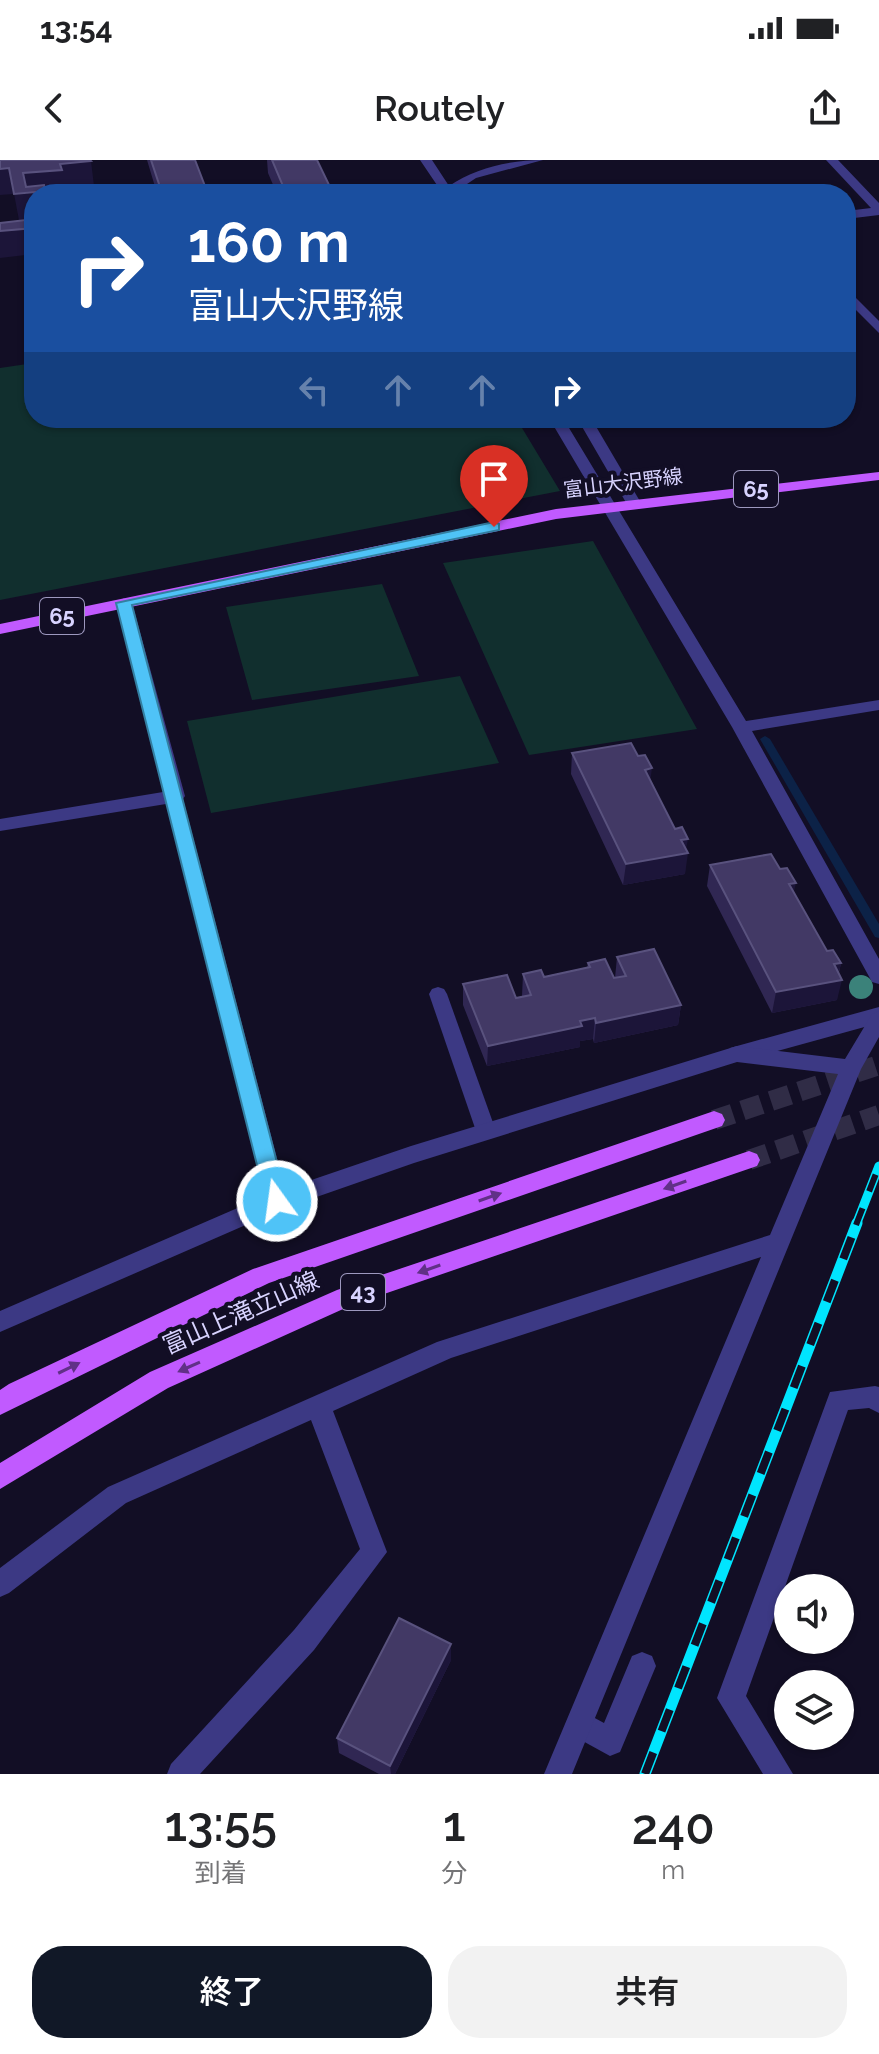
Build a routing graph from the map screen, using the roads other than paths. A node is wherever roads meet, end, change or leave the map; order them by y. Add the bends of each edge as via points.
1 (426, 160) edge
2 (537, 160) edge
3 (832, 160) edge
4 (440, 184) edge
5 (462, 184) edge
6 (854, 184) edge
7 (856, 186) edge
8 (879, 211) edge
9 (856, 214) edge
10 (856, 303) edge
11 (879, 329) edge
12 (562, 428) edge
13 (590, 428) edge
14 (879, 476) edge
15 (633, 503) junction
16 (608, 506) junction
17 (124, 603) junction
18 (0, 629) edge
19 (879, 705) edge
20 (741, 727) junction
21 (176, 796) junction
22 (0, 825) edge
23 (879, 977) edge
24 (438, 994) dead end
25 (879, 1017) edge
26 (737, 1054) junction
27 (851, 1068) junction
28 (714, 1120) tunnel mouth
29 (486, 1131) junction
30 (749, 1160) tunnel mouth
31 (277, 1201) junction
32 (781, 1241) junction
33 (0, 1322) edge
34 (879, 1402) edge
35 (0, 1404) edge
36 (318, 1405) junction
37 (0, 1477) edge
38 (0, 1584) edge
39 (642, 1666) dead end
40 (580, 1724) junction
41 (181, 1774) edge
42 (558, 1774) edge
43 (779, 1774) edge

1 - 4 street
2 - 5 street via 495,168
3 - 6 street
7 - 8 street
8 - 9 street
10 - 11 street
12 - 16 street
13 - 15 street
14 - 15 main road, 富山大沢野線 / 65
15 - 16 main road, 富山大沢野線 / 65
16 - 17 main road, 富山大沢野線 / 65
16 - 20 street
17 - 18 main road, 富山大沢野線 / 65
17 - 21 street
19 - 20 street
20 - 23 street
21 - 22 street
21 - 31 street
24 - 29 lane
25 - 26 street
25 - 27 street
26 - 27 street
26 - 29 street
27 - 32 street
35 -> 28 main road, 富山上滝立山線 / 43 via 261,1276
29 - 31 street
30 -> 37 main road, 富山上滝立山線 / 43 via 345,1297 159,1380
31 - 33 street
32 - 36 street via 445,1349
32 - 40 street
34 - 43 street via 875,1397 839,1400 731,1698
36 - 38 street via 117,1495
36 - 41 street via 374,1552 304,1640
39 - 40 street via 610,1742
40 - 42 street

